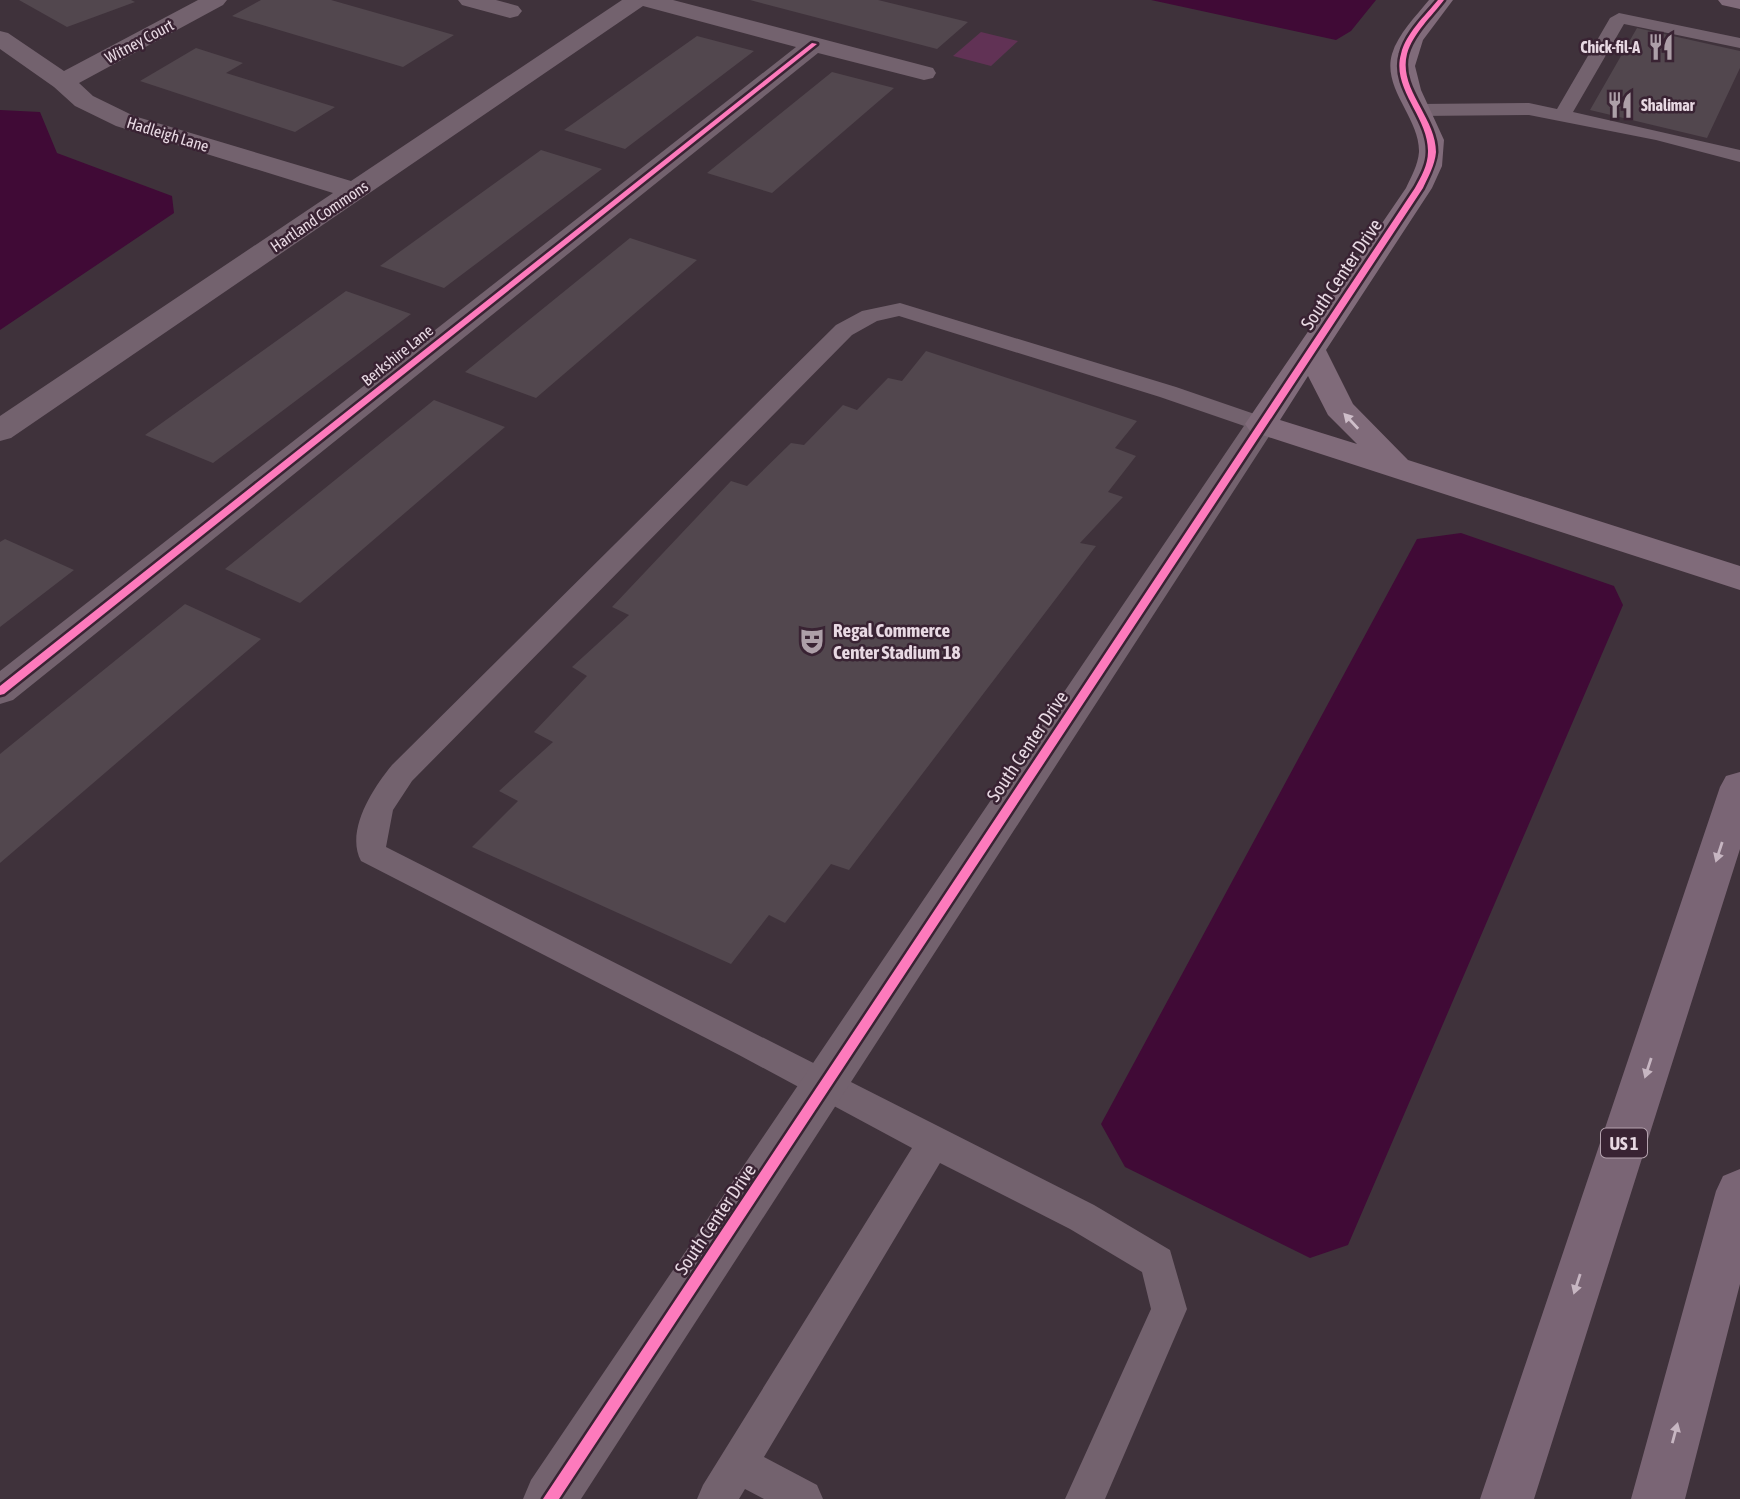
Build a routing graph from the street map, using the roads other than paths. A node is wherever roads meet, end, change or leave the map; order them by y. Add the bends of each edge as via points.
1 (215, 0) edge
2 (470, 0) edge
3 (637, 0) edge
4 (646, 0) edge
5 (1441, 0) edge
6 (1730, 0) edge
7 (1740, 2) edge
8 (510, 11) dead end
9 (0, 38) edge
10 (1740, 43) edge
11 (814, 44) junction
12 (924, 73) dead end
13 (63, 82) junction
14 (1419, 110) junction
15 (1562, 116) junction
16 (1657, 135) junction
17 (1740, 148) edge
18 (1740, 156) edge
19 (355, 191) junction
20 (1311, 350) junction
21 (1261, 424) junction
22 (0, 431) edge
23 (1400, 469) junction
24 (1740, 578) edge
25 (0, 691) edge
26 (1740, 787) edge
27 (824, 1084) junction
28 (935, 1142) junction
29 (1740, 1191) edge
30 (739, 1464) junction
31 (551, 1499) edge
32 (717, 1499) edge
33 (803, 1499) edge
34 (1085, 1499) edge
35 (1507, 1499) edge
36 (1658, 1499) edge

1 - 13 street, Witney Court
2 - 8 street
3 - 19 street, Hartland Commons
4 - 11 street
5 - 14 street, South Center Drive via 1404,53 1402,68
6 - 7 street
9 - 13 street, Hadleigh Lane
10 - 15 lane via 1619,18
11 - 12 street
11 - 25 street, Berkshire Lane
13 - 19 street, Hadleigh Lane via 84,101 125,121
14 - 15 lane via 1519,109
14 - 20 street, South Center Drive via 1432,142 1429,169
15 - 16 lane
16 - 17 lane
16 - 18 lane
19 - 22 street, Hartland Commons
20 - 21 street, South Center Drive
23 -> 20 street via 1339,408
21 - 23 street
21 - 27 street, South Center Drive
21 - 27 lane via 900,309 870,316 844,330 402,773 379,804 371,853
23 - 24 street
26 -> 35 highway, US 1
27 - 28 lane
27 - 31 street, South Center Drive
28 - 30 lane
28 - 34 lane via 1082,1217 1157,1262 1169,1309
36 -> 29 highway
30 - 32 lane
30 - 33 lane

